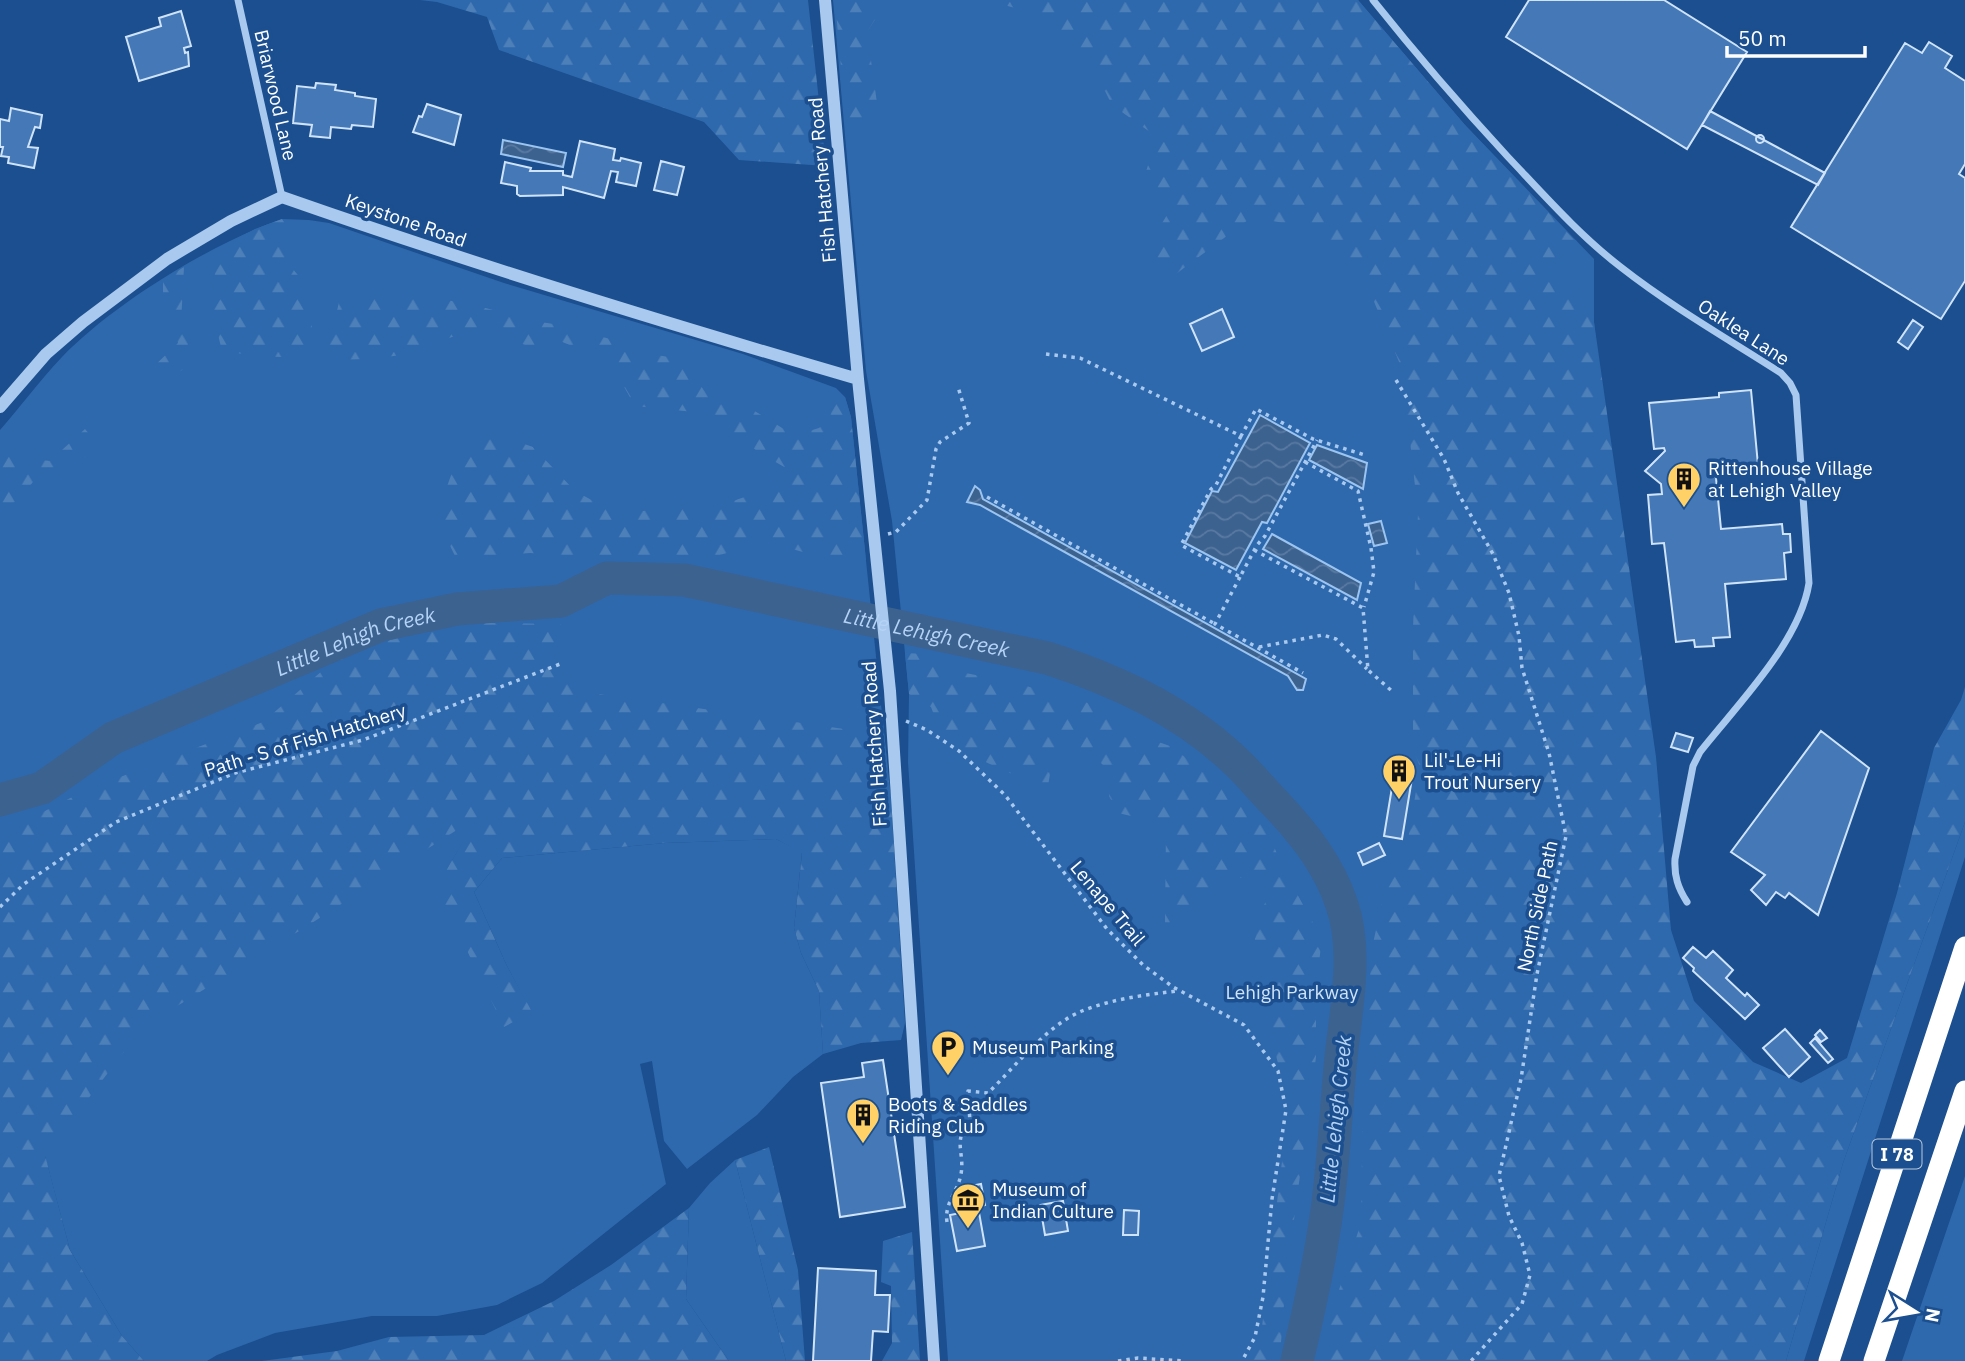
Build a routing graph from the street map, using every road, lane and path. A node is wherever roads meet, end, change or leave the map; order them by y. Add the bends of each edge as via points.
1 (238, 0) edge
2 (825, 0) edge
3 (1373, 0) edge
4 (282, 197) junction
5 (1046, 354) dead end
6 (858, 379) junction
7 (1396, 380) dead end
8 (958, 387) dead end
9 (0, 407) edge
10 (1241, 436) junction
11 (1317, 440) junction
12 (1364, 454) dead end
13 (1305, 462) junction
14 (987, 497) dead end
15 (875, 538) junction
16 (1254, 550) junction
17 (1240, 577) junction
18 (1363, 608) junction
19 (1215, 624) junction
20 (1257, 648) junction
21 (560, 664) dead end
22 (1368, 670) junction
23 (1303, 673) dead end
24 (1393, 692) dead end
25 (892, 715) junction
26 (1687, 902) dead end
27 (0, 907) edge
28 (1965, 947) edge
29 (1179, 990) junction
30 (1965, 1091) edge
31 (947, 1222) dead end
32 (934, 1361) edge
33 (1118, 1361) edge
34 (1183, 1361) edge
35 (1242, 1361) edge
36 (1471, 1361) edge
37 (1829, 1361) edge
38 (1874, 1361) edge

1 - 4 street, Briarwood Lane
2 - 6 street, Fish Hatchery Road
3 - 26 street, Oaklea Lane via 1470,115 1582,232 1660,297 1781,373 1796,395 1810,583 1806,602 1798,624 1774,659 1693,766 1674,873
4 - 6 street, Keystone Road via 652,319
4 - 9 street via 231,220 167,259 46,354
5 - 10 path via 1080,358
6 - 15 street, Fish Hatchery Road
7 - 36 path, North Side Path via 1444,459 1509,593 1522,668 1549,754 1566,836 1499,1176 1530,1275 1522,1304
8 - 15 path via 969,423 936,449 927,500 896,532
10 - 11 path via 1256,408
10 - 17 path via 1181,545
11 - 12 path
11 - 13 path
13 - 16 path
13 - 18 path via 1358,491 1374,572
14 - 19 path
15 - 25 street, Fish Hatchery Road
16 - 17 path
16 - 18 path
17 - 19 path
18 - 22 path
19 - 20 path
20 - 22 path via 1323,635 1336,639
20 - 23 path
21 - 27 path, Path - S of Fish Hatchery via 363,740 235,773 116,822 24,884
22 - 24 path
25 - 29 path, Lenape Trail via 928,730 958,751 1005,795 1107,929 1143,965
25 - 32 street, Fish Hatchery Road
28 - 37 highway, I 78
29 - 31 path via 1126,998 1080,1012 1052,1030 988,1093 968,1091 970,1122 961,1132 961,1177 948,1203
29 - 35 path, Lenape Trail via 1244,1025 1278,1071 1286,1110 1263,1297 1255,1337
30 - 38 highway, I 78
33 - 34 path

